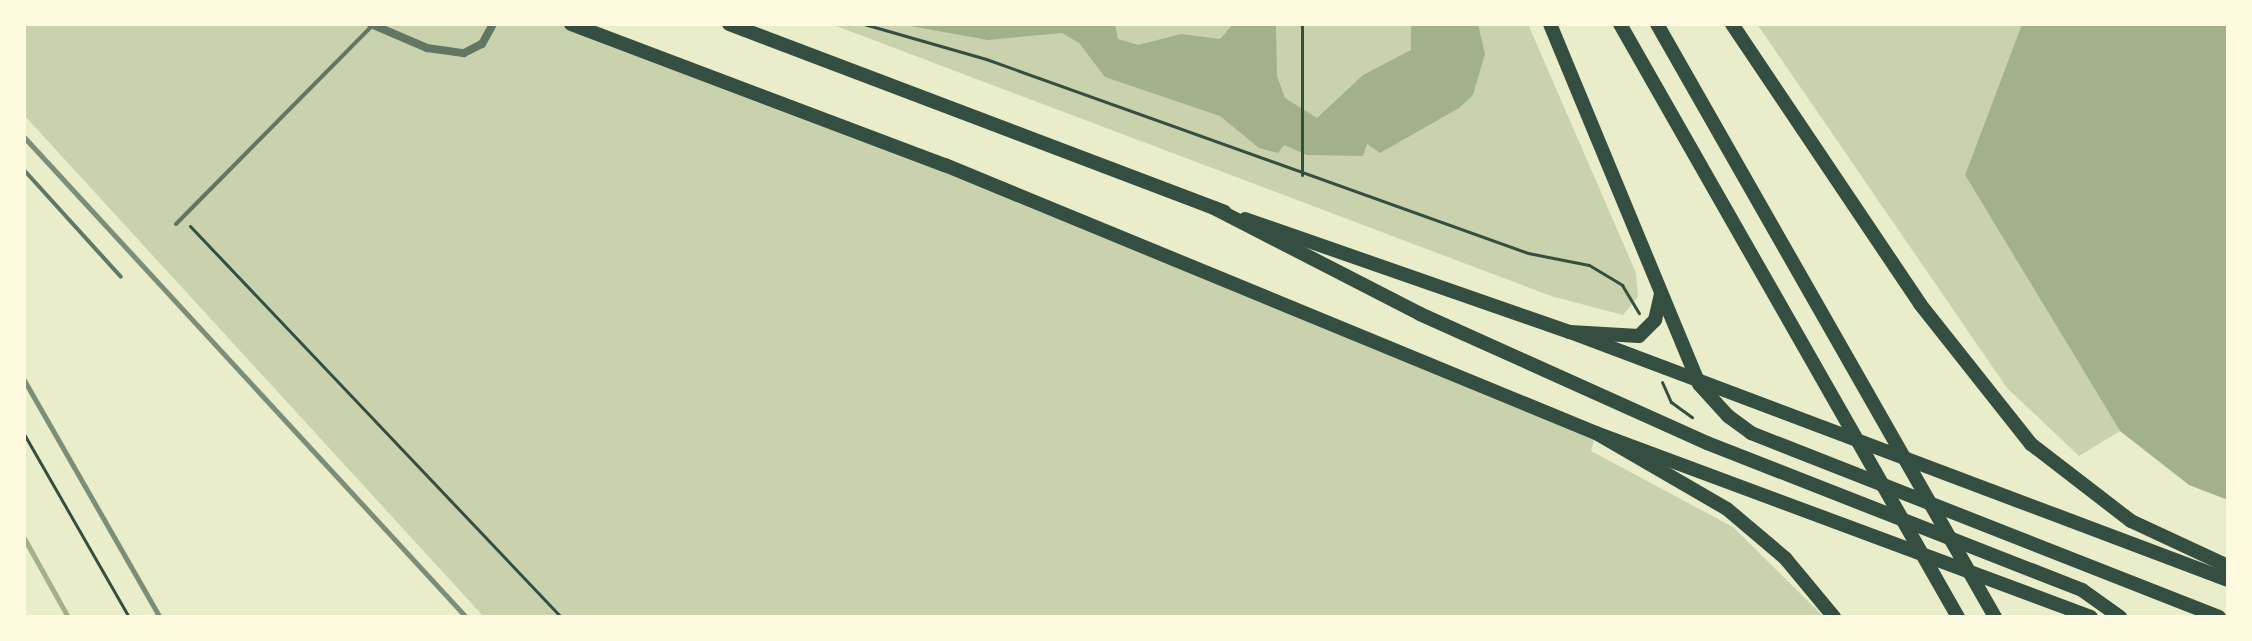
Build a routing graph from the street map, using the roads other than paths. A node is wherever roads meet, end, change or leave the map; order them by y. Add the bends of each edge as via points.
1 (372, 24) edge
2 (493, 24) edge
3 (571, 24) edge
4 (729, 24) edge
5 (1550, 24) edge
6 (1620, 24) edge
7 (1657, 24) edge
8 (1732, 24) edge
9 (24, 170) edge
10 (1214, 208) junction
11 (176, 224) dead end
12 (121, 277) dead end
13 (1662, 293) junction
14 (1570, 332) junction
15 (1699, 384) junction
16 (1596, 433) junction
17 (2228, 566) edge
18 (2228, 580) edge
19 (1834, 617) edge
20 (1958, 617) edge
21 (1995, 617) edge
22 (2091, 617) edge
23 (2120, 617) edge
24 (2219, 617) edge

1 - 2 street via 427,48 464,53 482,44
1 - 11 lane
3 - 16 highway via 945,165
4 - 10 highway
5 - 13 highway
6 - 20 highway
7 - 21 highway
8 - 17 highway via 1920,304 2031,444 2131,521
9 - 12 lane
10 - 14 highway
10 - 23 highway via 1420,314 1707,443 2082,590
13 - 14 highway via 1655,320 1639,336
13 - 15 highway
14 - 15 highway
15 - 18 highway
15 - 24 highway via 1751,433
16 - 19 highway via 1727,509 1785,558
16 - 22 highway

